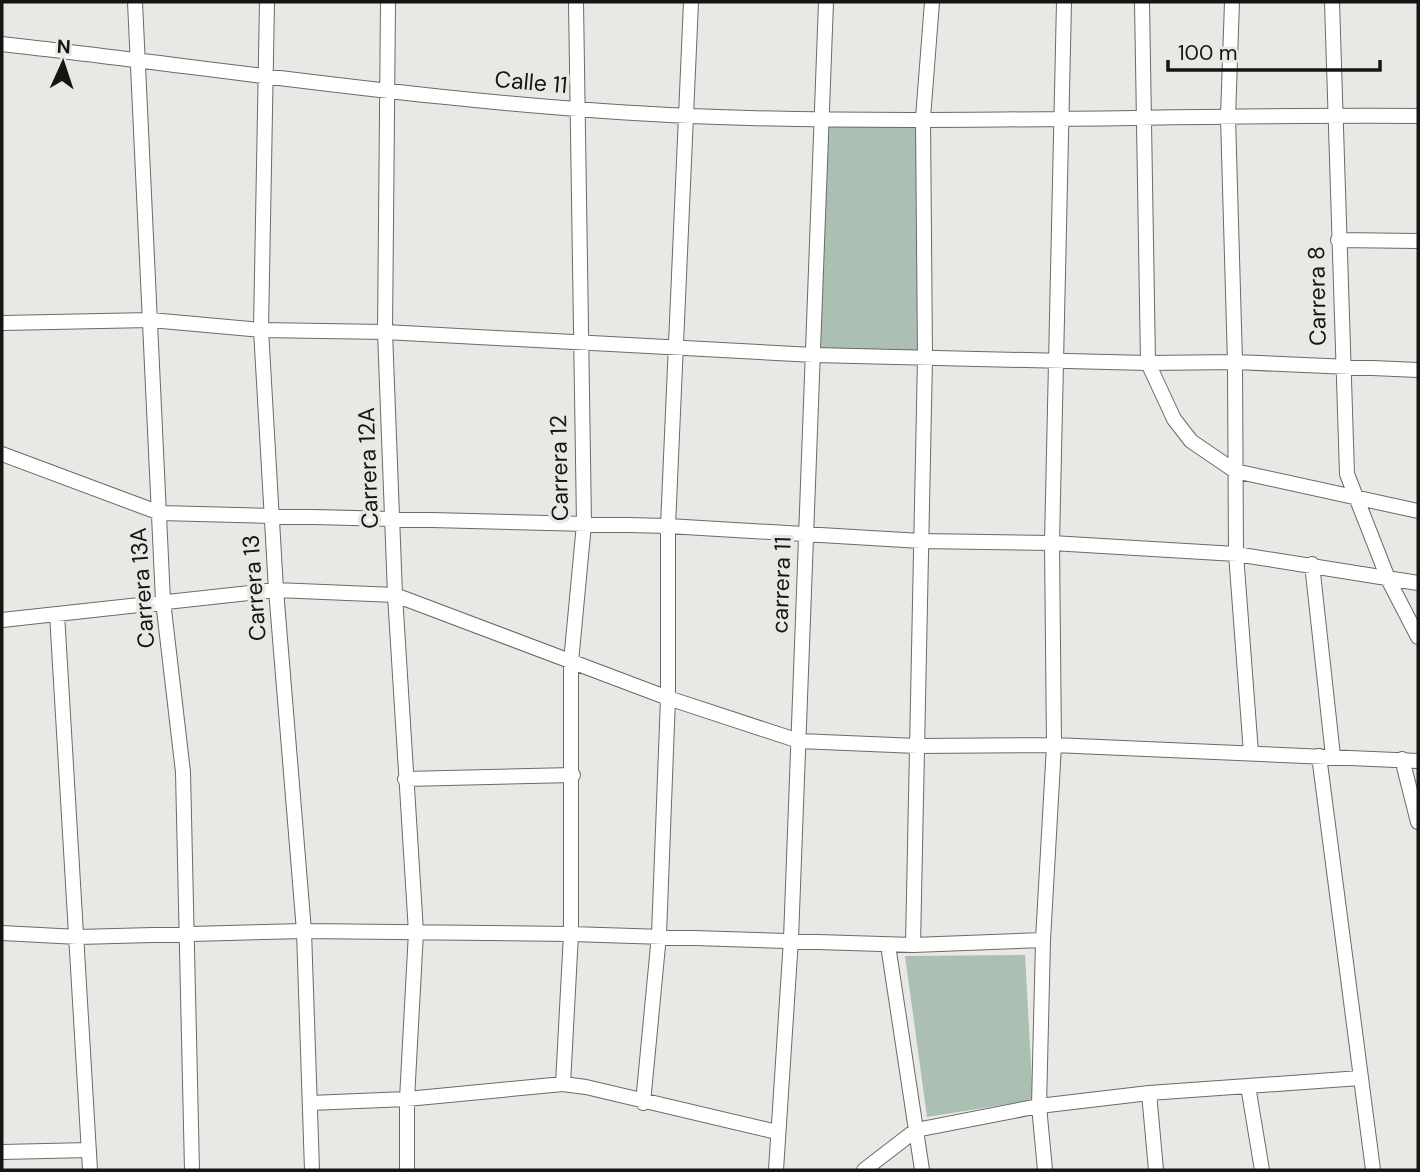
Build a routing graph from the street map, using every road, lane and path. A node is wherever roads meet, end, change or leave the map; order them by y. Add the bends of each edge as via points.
1 (135, 2) edge
2 (267, 2) edge
3 (388, 2) edge
4 (576, 2) edge
5 (691, 2) edge
6 (826, 2) edge
7 (932, 2) edge
8 (1063, 2) edge
9 (1142, 2) edge
10 (1232, 2) edge
11 (1332, 2) edge
12 (2, 44) edge
13 (140, 60) junction
14 (266, 75) junction
15 (388, 91) junction
16 (577, 109) junction
17 (688, 116) junction
18 (1335, 116) junction
19 (1418, 116) edge
20 (1228, 117) junction
21 (923, 118) junction
22 (1059, 118) junction
23 (1144, 119) junction
24 (820, 120) junction
25 (1338, 240) junction
26 (1418, 241) edge
27 (151, 320) junction
28 (2, 323) edge
29 (261, 330) junction
30 (385, 332) junction
31 (579, 342) junction
32 (676, 348) junction
33 (814, 355) junction
34 (925, 358) junction
35 (1058, 362) junction
36 (1235, 362) junction
37 (1148, 363) junction
38 (1342, 367) junction
39 (1418, 370) edge
40 (2, 454) edge
41 (1235, 471) junction
42 (1354, 496) junction
43 (1418, 511) edge
44 (160, 513) junction
45 (272, 516) junction
46 (393, 519) junction
47 (584, 524) junction
48 (668, 526) junction
49 (806, 534) junction
50 (921, 541) junction
51 (1052, 543) junction
52 (1236, 554) junction
53 (1312, 564) junction
54 (1389, 581) junction
55 (1418, 583) edge
56 (276, 590) junction
57 (395, 595) junction
58 (163, 601) junction
59 (57, 614) junction
60 (2, 620) edge
61 (1418, 637) edge
62 (571, 662) junction
63 (668, 698) junction
64 (799, 741) junction
65 (1054, 745) junction
66 (917, 747) junction
67 (1251, 753) junction
68 (1326, 756) junction
69 (1402, 759) junction
70 (1418, 761) edge
71 (573, 775) junction
72 (405, 779) junction
73 (1418, 822) edge
74 (304, 930) junction
75 (186, 932) junction
76 (415, 932) junction
77 (2, 933) edge
78 (571, 934) junction
79 (659, 935) junction
80 (78, 937) junction
81 (791, 939) junction
82 (1043, 940) junction
83 (888, 945) junction
84 (913, 946) junction
85 (1360, 1078) junction
86 (563, 1084) junction
87 (1248, 1086) junction
88 (1149, 1093) junction
89 (407, 1099) junction
90 (643, 1102) junction
91 (310, 1103) junction
92 (1039, 1106) junction
93 (916, 1129) junction
94 (777, 1132) junction
95 (89, 1150) junction
96 (2, 1152) edge
97 (90, 1170) edge
98 (192, 1170) edge
99 (312, 1170) edge
100 (407, 1170) edge
101 (776, 1170) edge
102 (864, 1170) edge
103 (922, 1170) edge
104 (1045, 1170) edge
105 (1156, 1170) edge
106 (1262, 1170) edge
107 (1373, 1170) edge

1 - 13 street, Carrera 13A
2 - 14 street, Carrera 13
3 - 15 street, Carrera 12A
4 - 16 street, Carrera 12
5 - 17 street
6 - 24 street, carrera 11
7 - 21 street
8 - 22 street
9 - 23 street
10 - 20 street
11 - 18 street, Carrera 8
12 - 13 street, Calle 11
13 - 14 street, Calle 11
13 - 27 street, Carrera 13A
14 - 15 street, Calle 11
14 - 29 street, Carrera 13
15 - 16 street, Calle 11
15 - 30 street, Carrera 12A
16 - 17 street, Calle 11
16 - 31 street, Carrera 12
17 - 24 street, Calle 11
17 - 32 street
18 - 19 street, Calle 11
18 - 20 street, Calle 11
18 - 25 street, Carrera 8
20 - 23 street, Calle 11
20 - 36 street
21 - 22 street, Calle 11
21 - 24 street, Calle 11
21 - 34 street
22 - 23 street, Calle 11
22 - 35 street
23 - 37 street
24 - 33 street, carrera 11
25 - 26 street
25 - 38 street, Carrera 8
27 - 28 street
27 - 29 street
27 - 44 street, Carrera 13A
29 - 30 street
29 - 45 street, Carrera 13
30 - 31 street
30 - 46 street, Carrera 12A
31 - 32 street
31 - 47 street, Carrera 12
32 - 33 street
32 - 48 street
33 - 34 street
33 - 49 street, carrera 11
34 - 35 street
34 - 50 street
35 - 37 street
35 - 51 street
36 - 37 street
36 - 38 street
36 - 41 street
37 - 41 street via 1174,419 1191,441
38 - 39 street
38 - 42 street, Carrera 8 via 1348,474
40 - 44 street
41 - 42 street
41 - 52 street
42 - 43 street
42 - 54 street, Carrera 8
44 - 45 street
44 - 58 street, Carrera 13A
45 - 46 street
45 - 56 street, Carrera 13
46 - 47 street
46 - 57 street, Carrera 12A
47 - 48 street
47 - 62 street, Carrera 12
48 - 49 street
48 - 63 street
49 - 50 street
49 - 64 street, carrera 11
50 - 51 street
50 - 66 street
51 - 52 street
51 - 65 street
52 - 53 street
52 - 67 street
53 - 54 street
53 - 68 street
54 - 55 street
54 - 61 street, Carrera 8
56 - 57 street
56 - 58 street
56 - 74 street, Carrera 13
57 - 62 street
57 - 72 street, Carrera 12A
58 - 59 street
58 - 75 street, Carrera 13A via 183,772
59 - 60 street
59 - 80 street
62 - 63 street
62 - 71 street, Carrera 12
63 - 64 street
63 - 79 street
64 - 66 street
64 - 81 street, carrera 11
65 - 66 street
65 - 67 street
65 - 82 street
66 - 84 street
67 - 68 street
68 - 69 street
68 - 85 street
69 - 70 street
69 - 73 street
71 - 72 street
71 - 78 street, Carrera 12
72 - 76 street, Carrera 12A
74 - 75 street
74 - 76 street
74 - 91 street, Carrera 13
75 - 80 street
75 - 98 street, Carrera 13A
76 - 78 street
76 - 89 street, Carrera 12A
77 - 80 street
78 - 79 street
78 - 86 street, Carrera 12
79 - 81 street
79 - 90 street
80 - 95 street
81 - 83 street
81 - 94 street, carrera 11
82 - 84 street
82 - 92 street
83 - 84 street
83 - 93 street
85 - 87 street
85 - 107 street
86 - 89 street
86 - 90 street
87 - 88 street
87 - 106 street
88 - 92 street
88 - 105 street
89 - 91 street
89 - 100 street, Carrera 12A
90 - 94 street
91 - 99 street, Carrera 13
92 - 93 street
92 - 104 street
93 - 102 street
93 - 103 street
94 - 101 street, carrera 11
95 - 96 street
95 - 97 street

